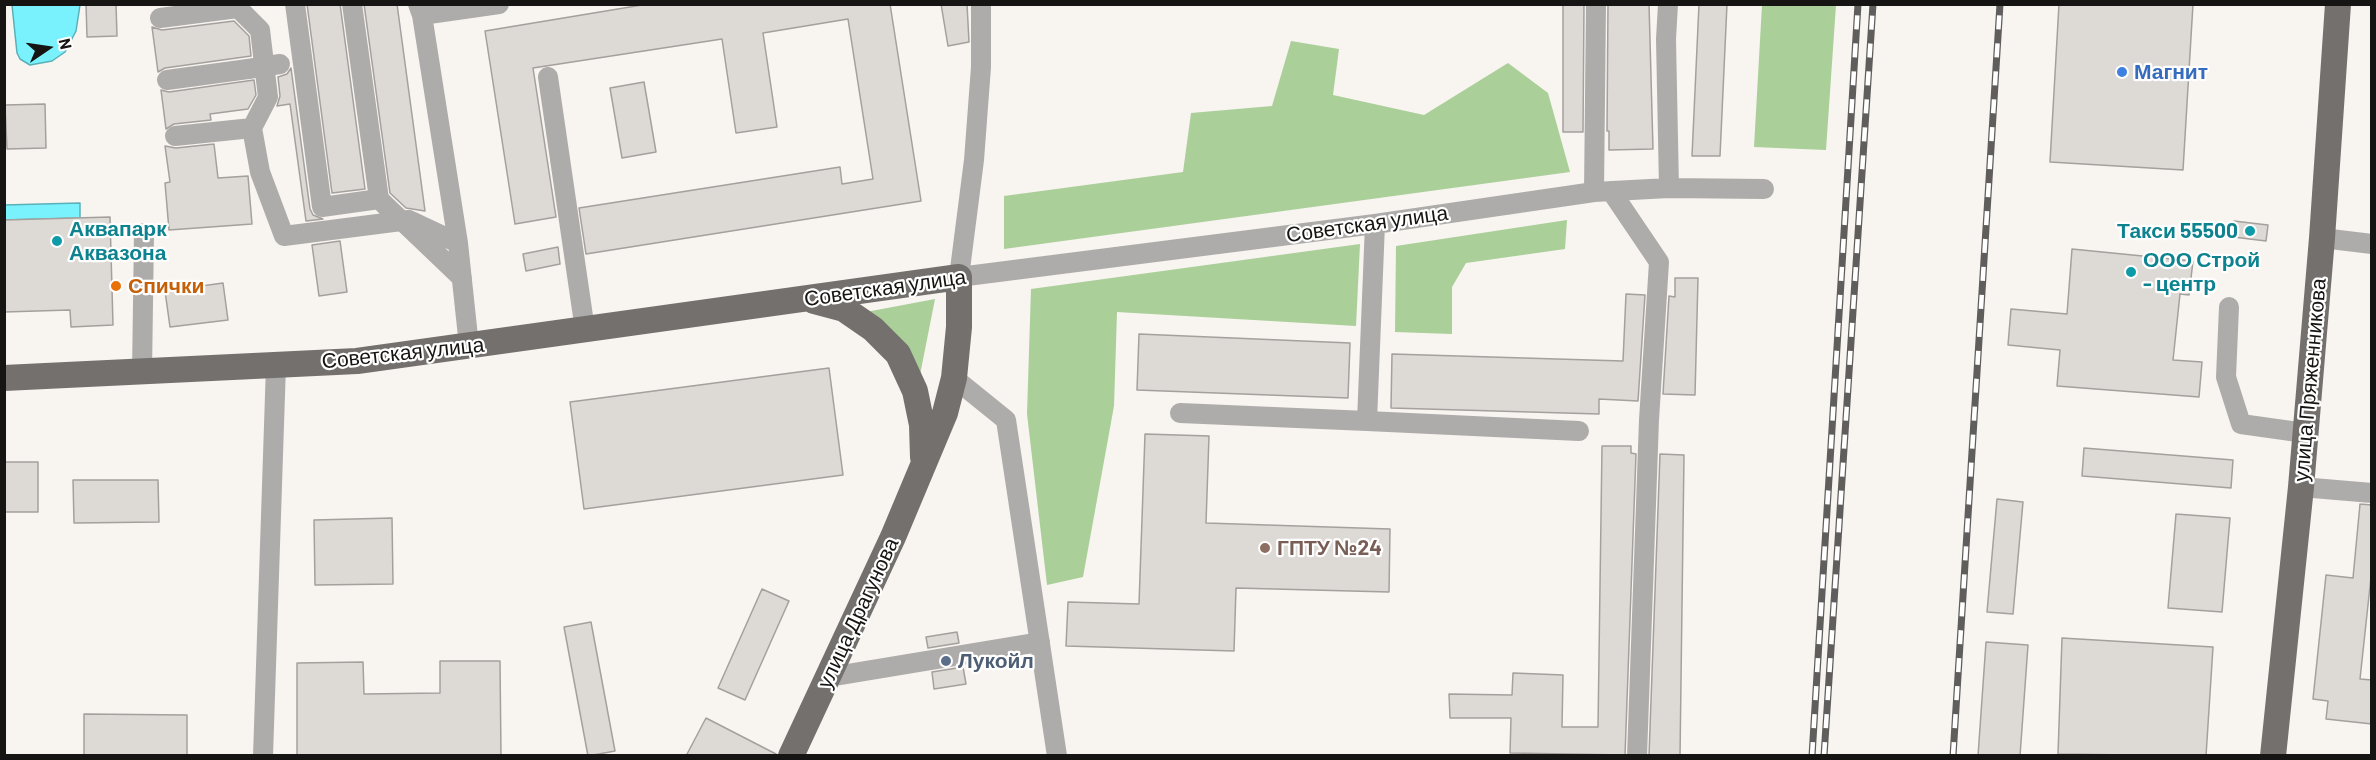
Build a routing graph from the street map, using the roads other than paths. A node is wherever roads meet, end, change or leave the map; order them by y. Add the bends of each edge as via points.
1 (295, 4) edge
2 (352, 4) edge
3 (499, 4) edge
4 (981, 4) edge
5 (1596, 4) edge
6 (1668, 4) edge
7 (2338, 4) edge
8 (219, 7) edge
9 (420, 10) edge
10 (160, 18) dead end
11 (303, 62) junction
12 (548, 77) dead end
13 (167, 80) dead end
14 (252, 128) junction
15 (175, 136) dead end
16 (1669, 188) junction
17 (1764, 189) dead end
18 (1602, 192) junction
19 (383, 203) junction
20 (1375, 224) junction
21 (144, 233) dead end
22 (2322, 238) junction
23 (458, 243) junction
24 (2372, 244) edge
25 (958, 277) junction
26 (462, 278) junction
27 (805, 299) junction
28 (2229, 307) dead end
29 (585, 330) junction
30 (469, 346) junction
31 (276, 365) junction
32 (135, 373) junction
33 (13, 378) edge
34 (954, 378) junction
35 (1180, 412) dead end
36 (1367, 421) junction
37 (1579, 431) dead end
38 (2305, 433) junction
39 (923, 469) junction
40 (2301, 487) junction
41 (2372, 493) edge
42 (1040, 642) junction
43 (829, 677) junction
44 (2275, 755) edge
45 (263, 756) edge
46 (791, 756) edge
47 (1057, 756) edge
48 (1637, 756) edge

1 - 11 street
2 - 19 street
3 - 9 street
4 - 25 street via 974,159
5 - 18 street
6 - 16 street
7 - 22 main road, улица Пряженникова
8 - 10 street
8 - 14 street via 238,8 260,30 268,97
9 - 23 street
11 - 13 street, bridge
11 - 19 street via 322,207
12 - 29 street
14 - 15 street
14 - 23 street via 260,172 284,236 409,220
16 - 17 street, Советская улица
16 - 18 street, Советская улица
18 - 20 street, Советская улица
18 - 48 street via 1659,262
19 - 26 street, bridge
20 - 25 street, Советская улица
20 - 36 street
21 - 32 street
22 - 24 street
22 - 38 main road, улица Пряженникова
23 - 26 street
25 - 27 main road, Советская улица
25 - 34 main road, улица Драгунова
26 - 30 street
27 - 29 main road, Советская улица
27 - 39 main road via 844,309 873,329 898,354 915,391 922,425
28 - 38 street via 2226,377 2241,424
29 - 30 main road, Советская улица
30 - 31 main road, Советская улица
31 - 32 main road, Советская улица
31 - 45 street
32 - 33 main road, Советская улица
34 - 39 main road, улица Драгунова
34 - 42 street via 1006,420
35 - 36 street
36 - 37 street
38 - 40 main road, улица Пряженникова
39 - 43 main road, улица Драгунова
40 - 41 street
40 - 44 main road, улица Пряженникова
42 - 43 street
42 - 47 street
43 - 46 main road, улица Драгунова

